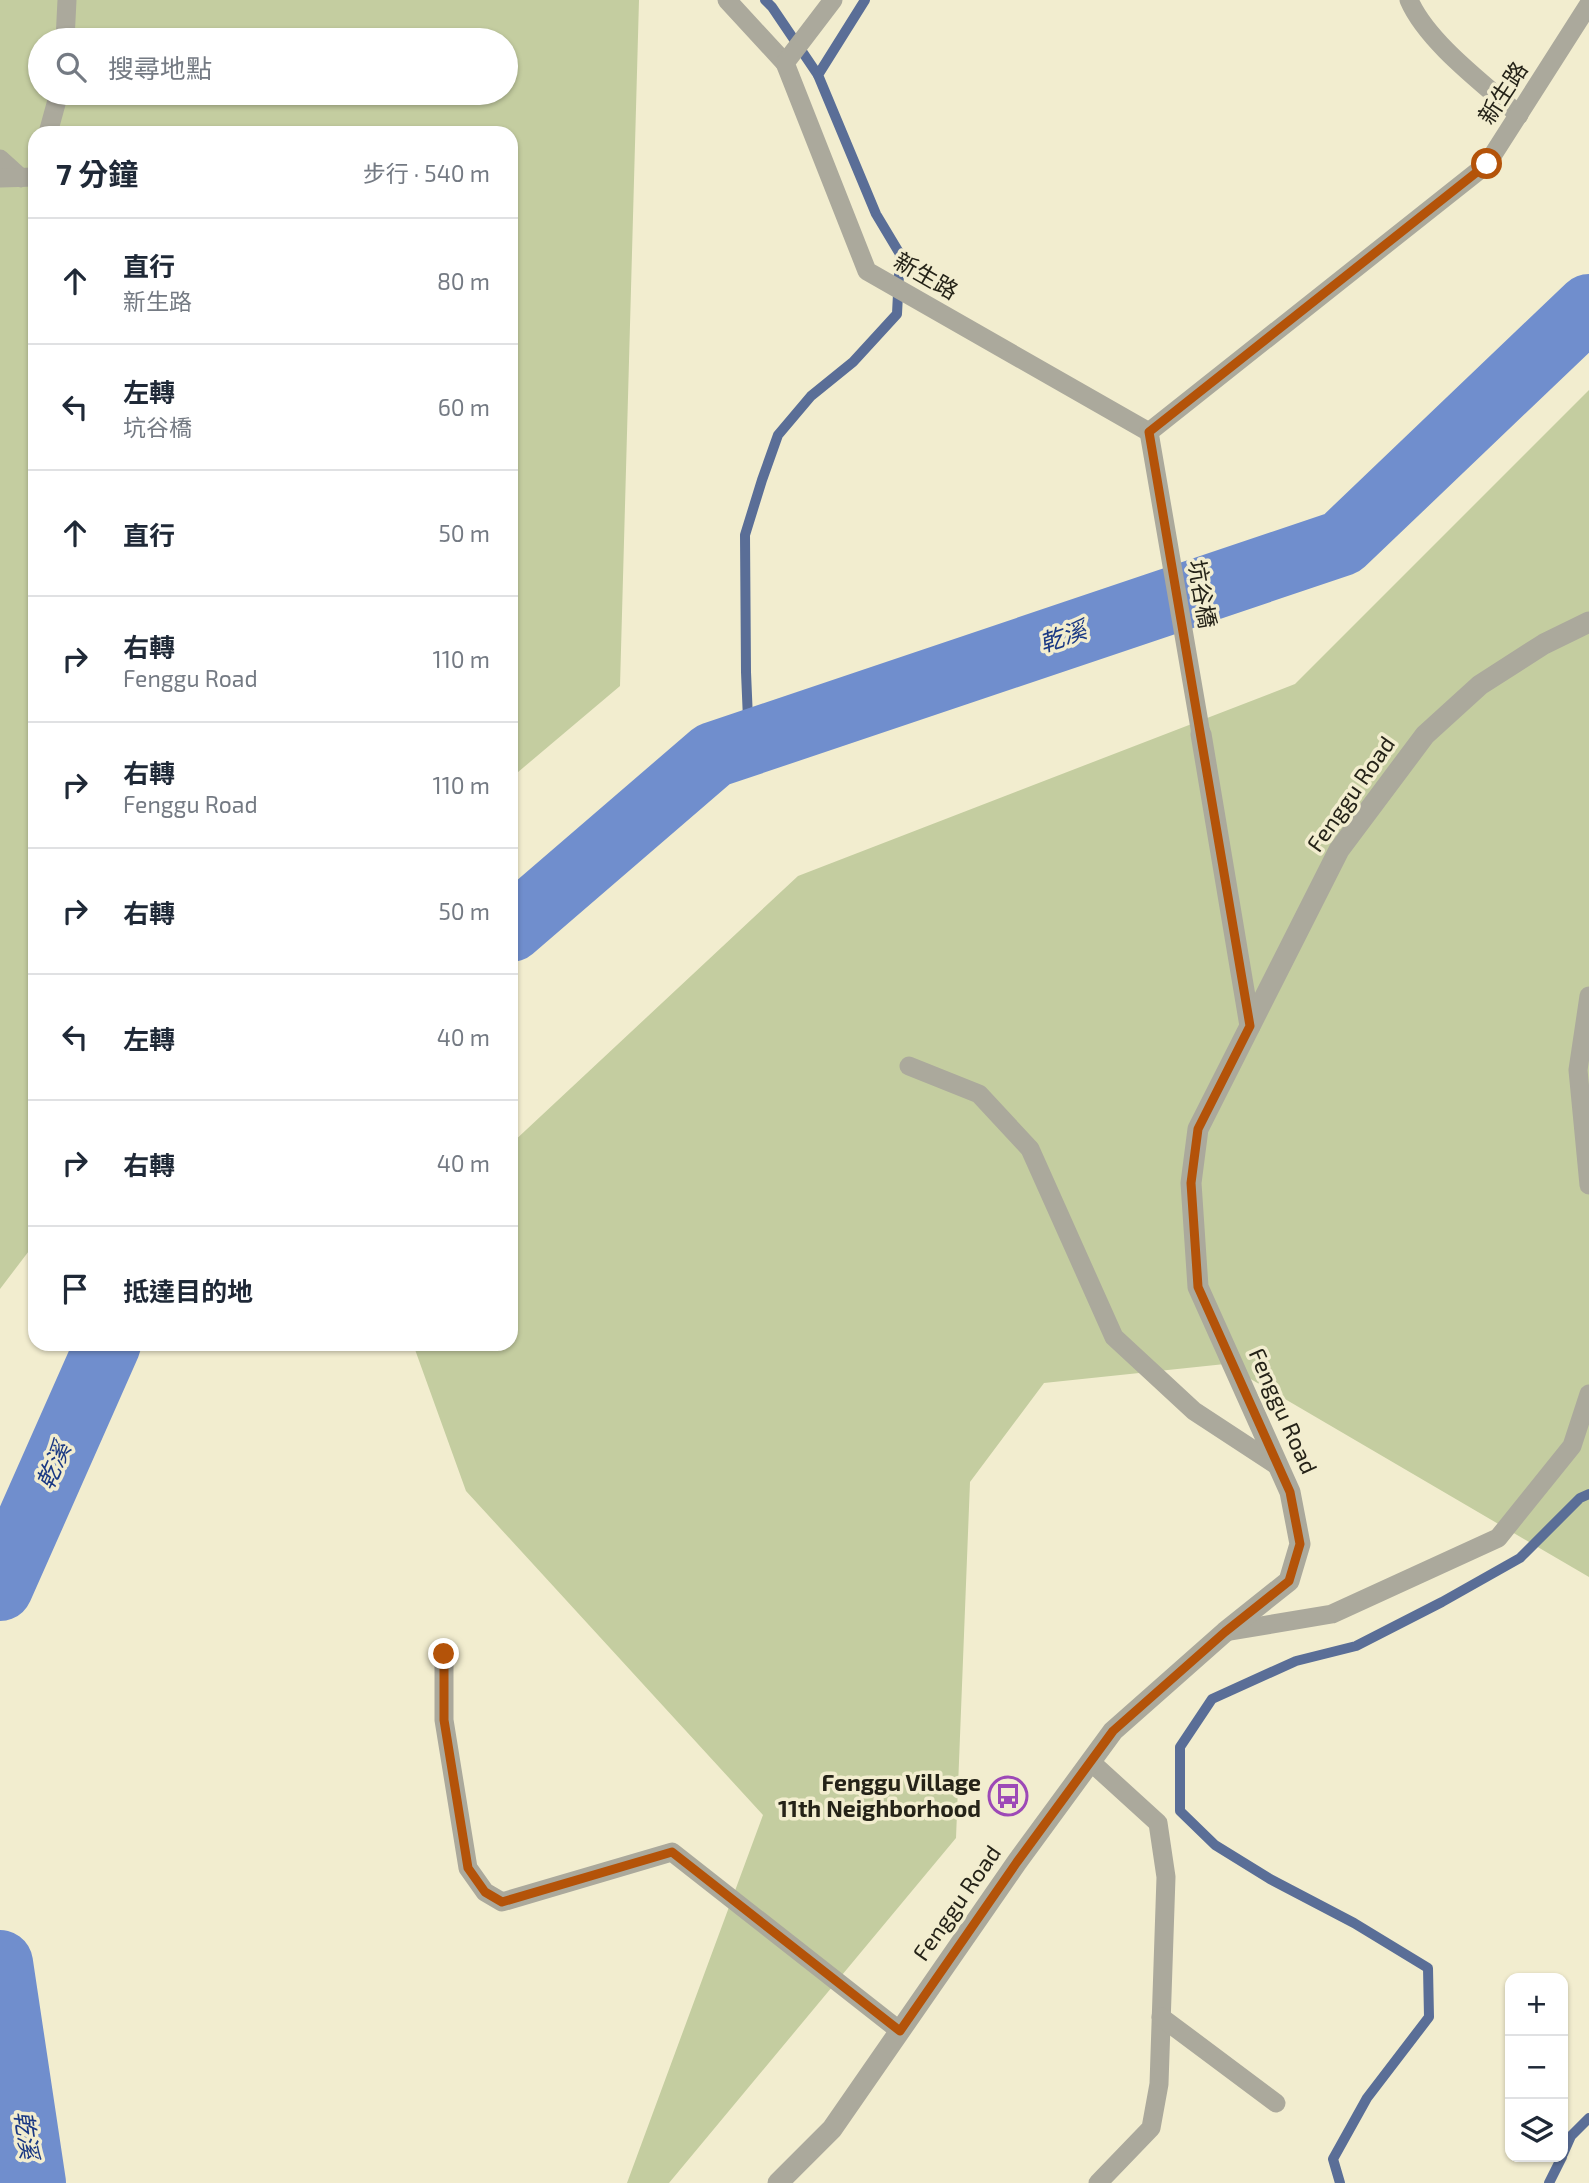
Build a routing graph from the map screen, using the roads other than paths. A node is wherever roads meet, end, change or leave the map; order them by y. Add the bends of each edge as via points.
1 (67, 0) edge
2 (727, 0) edge
3 (833, 0) edge
4 (1409, 0) edge
5 (1589, 4) edge
6 (66, 28) edge
7 (786, 62) junction
8 (55, 105) edge
9 (1519, 115) junction
10 (50, 126) edge
11 (0, 159) edge
12 (28, 177) edge
13 (0, 178) edge
14 (1149, 432) junction
15 (1589, 622) edge
16 (1201, 734) joint
17 (1589, 996) edge
18 (1250, 1026) junction
19 (909, 1066) dead end
20 (1589, 1185) edge
21 (1589, 1394) edge
22 (1278, 1466) junction
23 (1225, 1632) junction
24 (444, 1654) dead end
25 (1091, 1762) junction
26 (1161, 2017) junction
27 (900, 2031) junction
28 (1276, 2103) dead end
29 (778, 2183) edge
30 (1098, 2183) edge

1 - 6 lane
2 - 7 lane
3 - 7 lane
4 - 9 lane via 1417,18
5 - 9 lane, 新生路
7 - 14 lane, 新生路 via 867,271
8 - 10 lane
9 - 14 lane, 新生路 via 1487,164
11 - 12 lane
12 - 13 lane
14 - 16 lane, 坑谷橋
15 - 18 street, Fenggu Road via 1480,685 1426,735 1339,850
16 - 18 street
17 - 20 lane via 1578,1070
18 - 22 street, Fenggu Road via 1198,1129 1191,1183 1198,1287
19 - 22 lane via 979,1094 1030,1149 1114,1337 1194,1411
21 - 23 lane via 1572,1446 1498,1538 1332,1614
22 - 23 street, Fenggu Road via 1290,1492 1300,1544 1289,1581
23 - 25 street, Fenggu Road via 1113,1731
24 - 27 lane via 444,1720 468,1868 485,1892 502,1902 672,1852
25 - 26 lane via 1158,1823 1166,1877
25 - 27 street, Fenggu Road
26 - 28 lane
26 - 30 lane via 1159,2084 1151,2128
27 - 29 street, Fenggu Road via 832,2129

